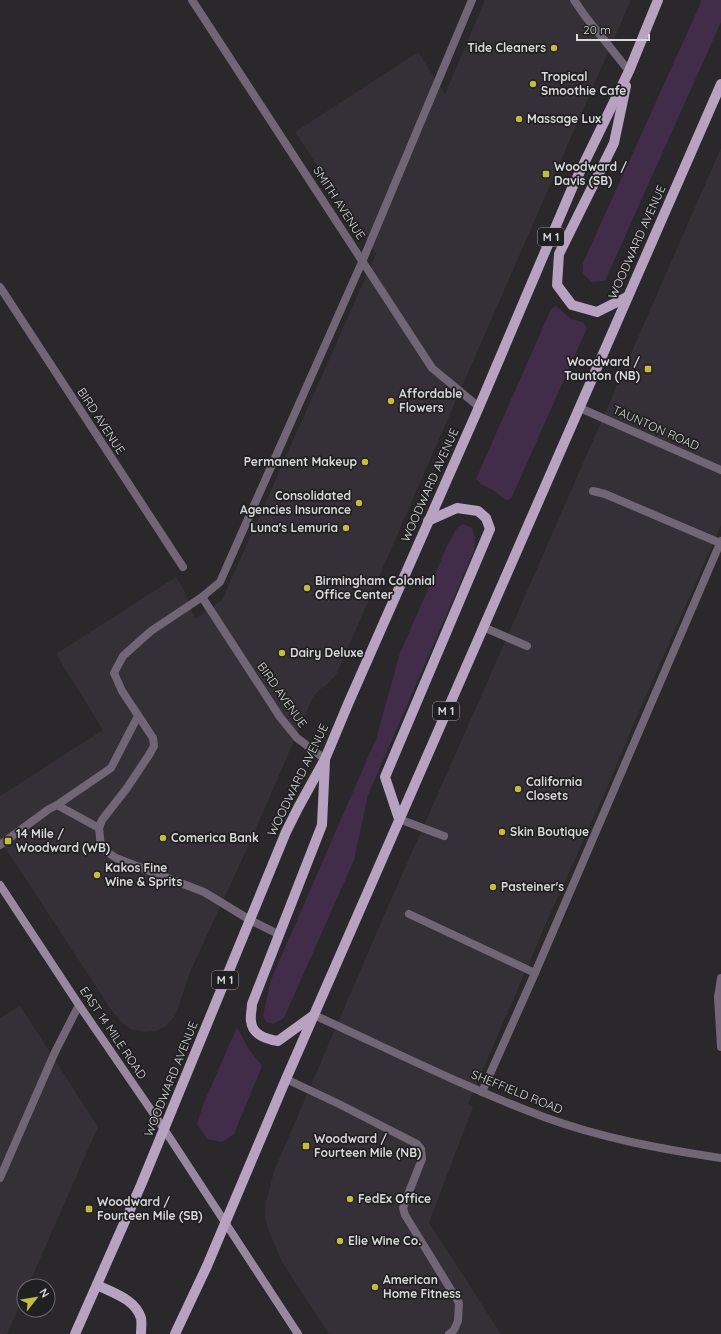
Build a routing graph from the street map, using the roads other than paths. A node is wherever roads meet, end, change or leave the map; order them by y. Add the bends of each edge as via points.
1 (192, 0) edge
2 (472, 0) edge
3 (574, 0) edge
4 (658, 0) edge
5 (629, 70) junction
6 (721, 84) edge
7 (362, 262) junction
8 (0, 287) edge
9 (627, 298) junction
10 (479, 407) junction
11 (580, 408) junction
12 (721, 470) edge
13 (593, 491) dead end
14 (428, 521) junction
15 (721, 542) edge
16 (183, 567) dead end
17 (202, 597) junction
18 (483, 627) junction
19 (527, 646) dead end
20 (138, 716) junction
21 (325, 759) junction
22 (57, 805) junction
23 (399, 819) junction
24 (99, 828) junction
25 (444, 836) dead end
26 (0, 845) edge
27 (0, 886) edge
28 (409, 914) dead end
29 (250, 920) junction
30 (280, 934) junction
31 (535, 973) junction
32 (721, 978) edge
33 (79, 1005) junction
34 (314, 1015) junction
35 (721, 1047) edge
36 (286, 1078) junction
37 (482, 1092) junction
38 (164, 1129) junction
39 (721, 1158) edge
40 (0, 1178) edge
41 (225, 1222) junction
42 (97, 1285) junction
43 (75, 1334) edge
44 (141, 1334) edge
45 (175, 1334) edge
46 (298, 1334) edge
47 (449, 1334) edge

1 - 7 street, SMITH AVENUE
2 - 7 street
3 - 5 street
4 - 5 main road, WOODWARD AVENUE / M 1
5 - 9 main road via 614,143 559,254 557,285 572,305 597,312
5 - 10 main road, WOODWARD AVENUE / M 1 via 573,186
6 - 9 main road, WOODWARD AVENUE / M 1
7 - 10 street, SMITH AVENUE via 432,368
7 - 17 street via 220,582
8 - 16 street, BIRD AVENUE
9 - 11 main road, WOODWARD AVENUE / M 1
10 - 14 main road, WOODWARD AVENUE / M 1
11 - 12 street, TAUNTON ROAD
11 - 18 main road, WOODWARD AVENUE / M 1
13 - 15 street
14 - 21 main road, WOODWARD AVENUE / M 1
14 - 23 main road via 457,508 478,511 486,518 490,529 386,777
15 - 31 street
17 - 20 street via 152,631 123,656 114,673
17 - 21 street, BIRD AVENUE via 280,717 297,738
18 - 19 street
18 - 23 main road, WOODWARD AVENUE / M 1
20 - 22 street via 111,768
20 - 24 street via 153,738 154,746
21 - 29 main road, WOODWARD AVENUE / M 1 via 286,832
21 - 30 main road via 322,825
22 - 24 street
22 - 26 street
23 - 25 street
23 - 34 main road, WOODWARD AVENUE / M 1
24 - 29 street via 101,848 116,858 204,892
27 - 33 main road, EAST 14 MILE ROAD
28 - 31 street
29 - 30 street
29 - 38 main road, WOODWARD AVENUE / M 1
30 - 34 main road via 252,1004 251,1022 255,1031 266,1039 278,1041
31 - 37 street
32 - 35 street via 718,997
33 - 38 main road, EAST 14 MILE ROAD
33 - 40 street via 54,1052
34 - 36 main road, WOODWARD AVENUE / M 1
34 - 37 street, SHEFFIELD ROAD
36 - 41 main road, WOODWARD AVENUE / M 1
36 - 47 street via 417,1144 421,1149 422,1159 403,1208 459,1303 458,1321
37 - 39 street, SHEFFIELD ROAD via 545,1118 586,1131 666,1150
38 - 41 main road, EAST 14 MILE ROAD
38 - 42 main road, WOODWARD AVENUE / M 1
41 - 45 main road, WOODWARD AVENUE / M 1
41 - 46 main road, EAST 14 MILE ROAD
42 - 43 main road, WOODWARD AVENUE / M 1
42 - 44 main road via 136,1308 141,1319

